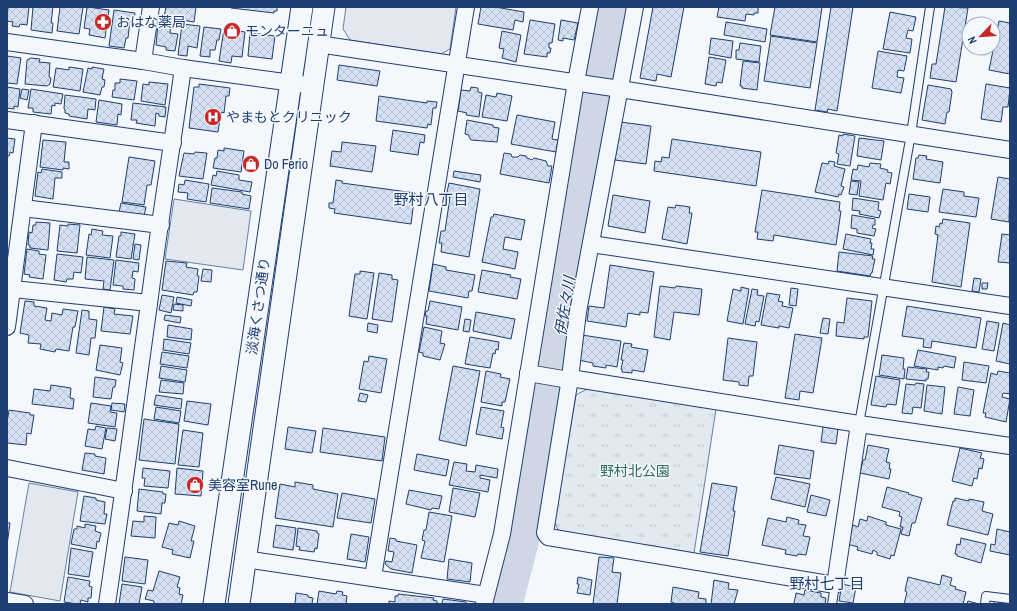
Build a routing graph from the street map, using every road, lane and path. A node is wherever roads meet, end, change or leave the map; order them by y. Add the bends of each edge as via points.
1 (151, 7) edge
2 (302, 7) edge
3 (324, 7) edge
4 (466, 7) edge
5 (590, 7) edge
6 (635, 7) edge
7 (930, 7) edge
8 (7, 42) edge
9 (318, 44) junction
10 (143, 60) junction
11 (457, 65) junction
12 (183, 68) junction
13 (576, 82) junction
14 (291, 83) junction
15 (314, 86) junction
16 (620, 89) junction
17 (7, 120) edge
18 (34, 123) junction
19 (911, 134) junction
20 (173, 143) junction
21 (1010, 150) edge
22 (23, 208) junction
23 (161, 225) junction
24 (591, 244) junction
25 (883, 287) junction
26 (13, 289) junction
27 (149, 303) junction
28 (1010, 306) edge
29 (7, 327) edge
30 (528, 373) junction
31 (566, 378) junction
32 (859, 424) junction
33 (1010, 446) edge
34 (7, 468) edge
35 (124, 491) junction
36 (245, 559) junction
37 (373, 577) junction
38 (835, 585) junction
39 (485, 600) edge
40 (1010, 600) edge
41 (7, 601) edge
42 (25, 604) edge
43 (107, 604) edge
44 (214, 604) edge
45 (239, 604) edge
46 (832, 604) edge
47 (985, 604) edge

1 - 10 street
2 - 14 street, 淡海くさつ通り
3 - 9 street, 淡海くさつ通り
4 - 11 street
5 - 13 street
6 - 16 street
7 - 19 lane
8 - 10 street
9 - 11 street
9 - 15 street, 淡海くさつ通り
10 - 12 street
11 - 13 street
11 - 37 street
12 - 14 street
12 - 20 street
13 - 16 street
13 - 30 street
14 - 15 street
14 - 44 street, 淡海くさつ通り
15 - 36 street, 淡海くさつ通り
16 - 19 street
16 - 24 street
17 - 18 street
18 - 20 street
18 - 22 street
19 - 21 street
19 - 25 lane
20 - 23 street
22 - 23 street
22 - 26 street
23 - 27 street
24 - 25 street
24 - 31 street
25 - 28 street
25 - 32 lane
26 - 27 street
26 - 29 street
27 - 35 street
30 - 31 street
30 - 39 street via 502,534
31 - 32 street
31 - 38 street via 545,533 548,537
32 - 33 street
32 - 38 street
34 - 35 street
35 - 43 street
36 - 37 street
36 - 45 street, 淡海くさつ通り
37 - 39 street
38 - 46 lane
40 - 47 lane via 986,596
41 - 42 street

